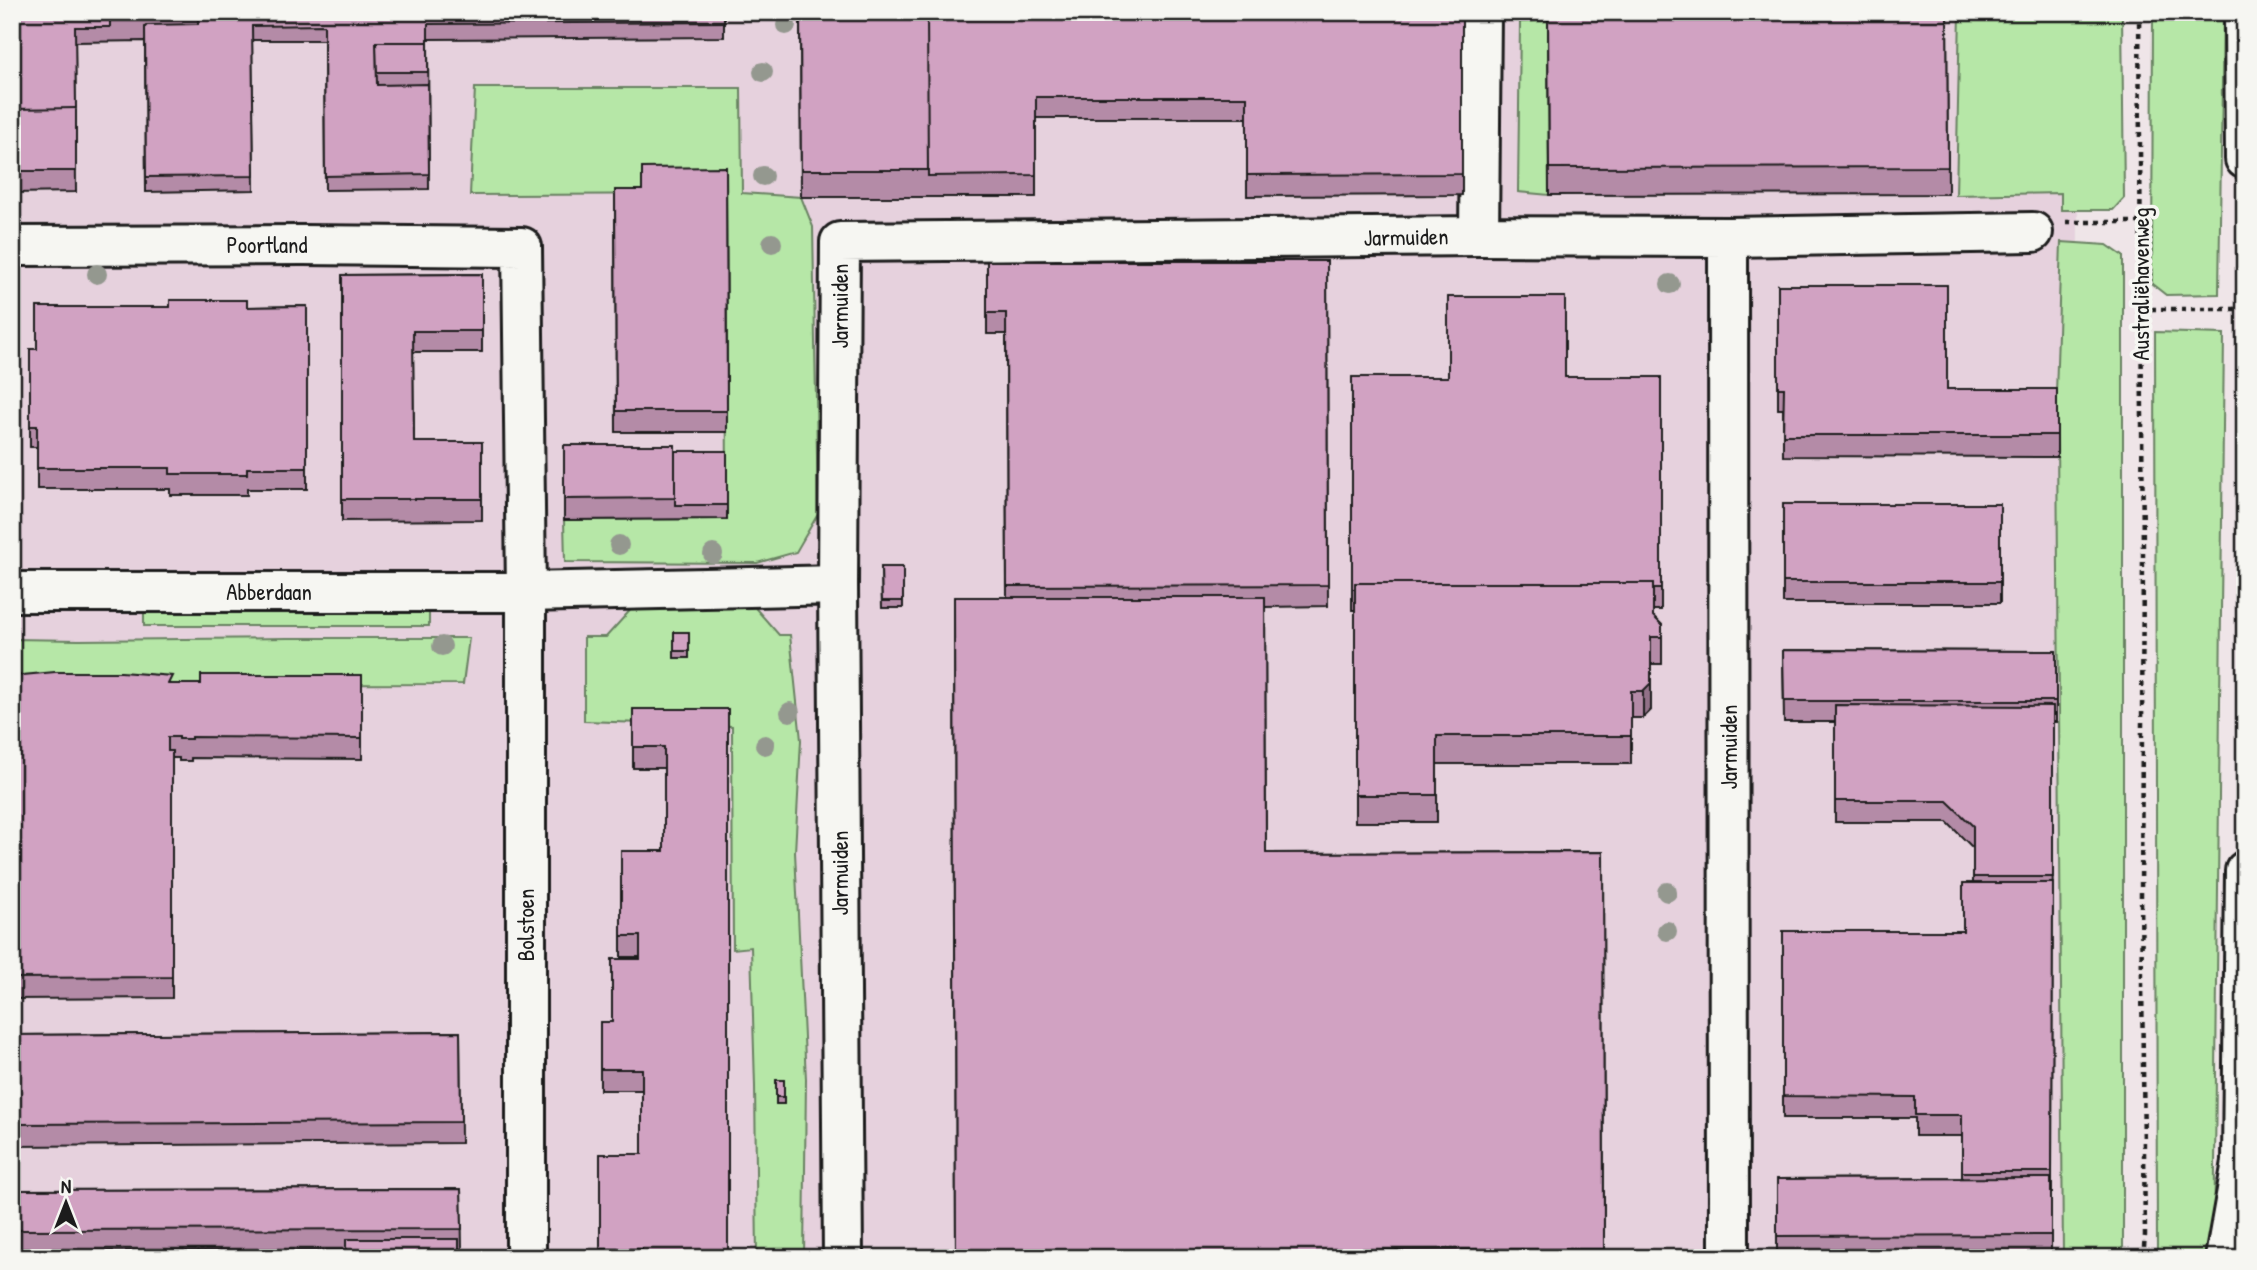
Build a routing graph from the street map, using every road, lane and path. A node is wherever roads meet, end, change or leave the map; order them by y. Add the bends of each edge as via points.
1 (1481, 12) edge
2 (2140, 12) edge
3 (2244, 12) edge
4 (2245, 159) edge
5 (2140, 222) junction
6 (2033, 232) joint
7 (1479, 236) junction
8 (1727, 237) junction
9 (12, 246) edge
10 (2141, 309) junction
11 (2245, 309) edge
12 (838, 585) junction
13 (12, 592) edge
14 (526, 592) junction
15 (2245, 871) edge
16 (2243, 1173) edge
17 (526, 1258) edge
18 (843, 1258) edge
19 (1729, 1258) edge
20 (2143, 1258) edge
21 (2225, 1258) edge

1 - 7 street
2 - 5 path, Australiëhavenweg
3 - 4 street
5 - 6 path via 2053,222
5 - 10 path, Australiëhavenweg
6 - 8 street, Jarmuiden
7 - 8 street, Jarmuiden
7 - 12 street, Jarmuiden via 840,242
8 - 19 street, Jarmuiden
9 - 14 street, Poortland via 522,247
10 - 11 path
10 - 20 path, Australiëhavenweg
12 - 14 street, Abberdaan
12 - 18 street, Jarmuiden
13 - 14 street, Abberdaan
14 - 17 street, Bolstoen
15 - 16 street
16 - 21 street

